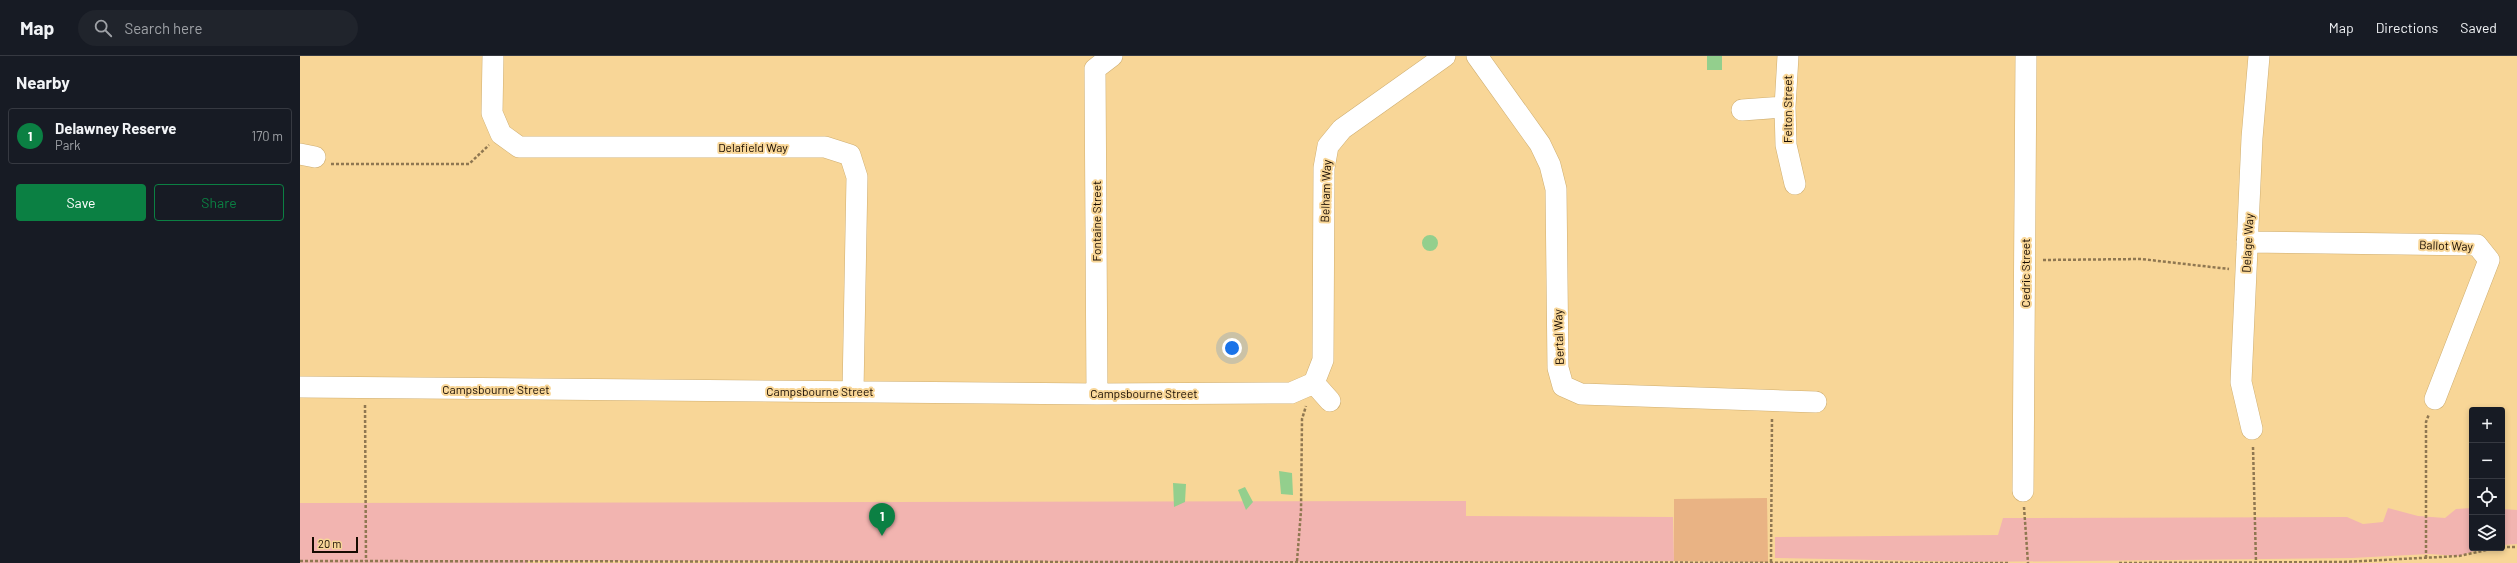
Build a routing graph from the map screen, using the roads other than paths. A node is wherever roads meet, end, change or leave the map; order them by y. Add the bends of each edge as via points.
1 (493, 56) edge
2 (1112, 56) edge
3 (1445, 56) edge
4 (1476, 56) edge
5 (1788, 56) edge
6 (2026, 56) edge
7 (2259, 56) edge
8 (1785, 107) junction
9 (1742, 110) dead end
10 (1795, 184) dead end
11 (2247, 242) junction
12 (1309, 385) junction
13 (300, 387) edge
14 (854, 391) junction
15 (1097, 394) junction
16 (2435, 399) road end
17 (1330, 401) dead end
18 (1816, 402) dead end
19 (2252, 429) road end
20 (2023, 491) road end

1 - 14 street, Delafield Way via 492,113 502,134 519,147 825,147 850,155 857,177
2 - 15 street, Fontaine Street via 1095,69
3 - 12 street, Belham Way via 1342,129 1328,146 1324,168 1323,360
4 - 18 street, Bertal Way via 1540,144 1550,165 1556,188 1558,368 1563,386 1581,394
5 - 8 street, Felton Street
6 - 20 street, Cedric Street
7 - 11 street, Delage Way
8 - 9 street
8 - 10 street, Felton Street via 1786,145
11 - 16 street, Ballot Way via 2477,245 2489,260
11 - 19 street, Delage Way via 2241,382
12 - 15 street, Campsbourne Street via 1291,393
12 - 17 street
13 - 14 street, Campsbourne Street
14 - 15 street, Campsbourne Street

